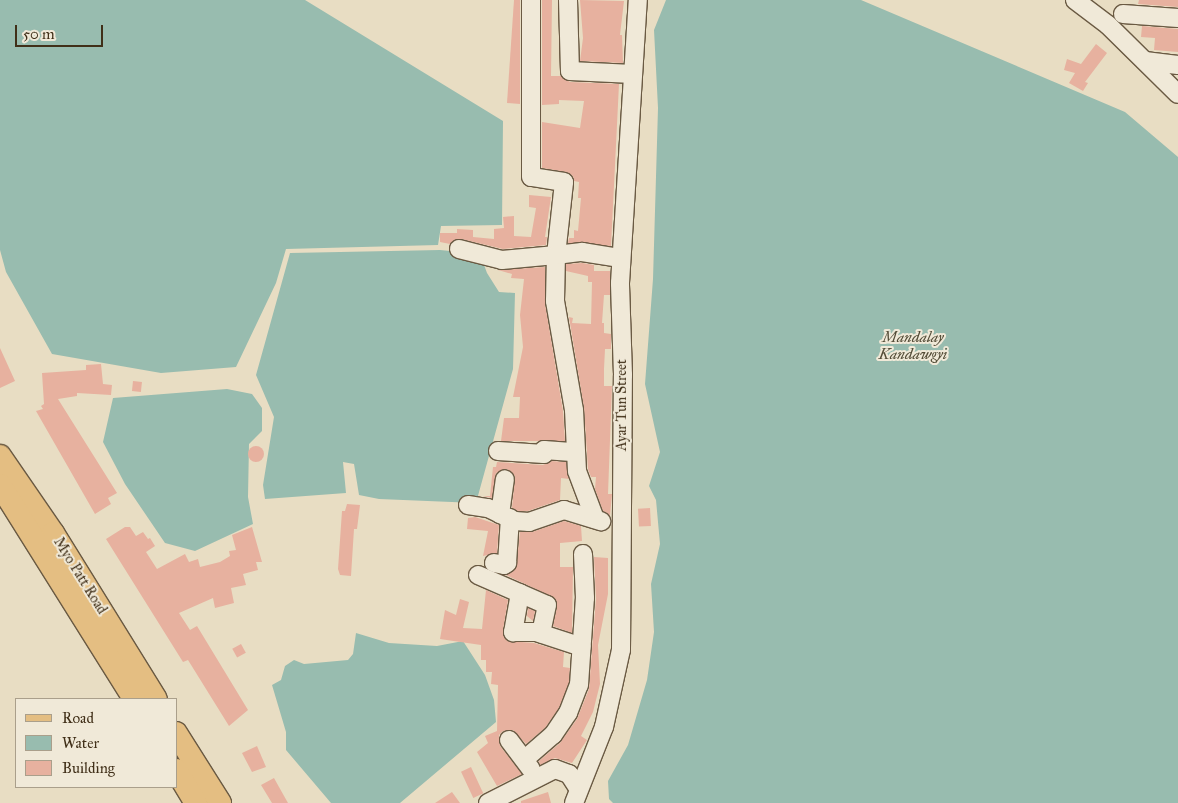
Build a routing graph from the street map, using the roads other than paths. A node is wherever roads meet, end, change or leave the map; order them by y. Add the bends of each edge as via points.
1 (531, 0) edge
2 (568, 0) edge
3 (638, 0) edge
4 (1075, 0) edge
5 (1126, 7) edge
6 (1178, 18) edge
7 (1108, 25) junction
8 (1145, 61) junction
9 (1178, 64) edge
10 (633, 74) junction
11 (1178, 94) edge
12 (459, 249) dead end
13 (556, 255) junction
14 (621, 258) junction
15 (498, 451) dead end
16 (575, 452) junction
17 (0, 456) edge
18 (505, 479) dead end
19 (0, 485) edge
20 (468, 505) dead end
21 (505, 516) junction
22 (595, 519) junction
23 (621, 525) junction
24 (583, 554) dead end
25 (494, 563) dead end
26 (478, 575) dead end
27 (520, 594) junction
28 (90, 610) junction
29 (541, 633) junction
30 (582, 647) junction
31 (134, 698) edge
32 (155, 698) edge
33 (178, 735) edge
34 (509, 740) dead end
35 (525, 759) junction
36 (178, 773) edge
37 (537, 778) junction
38 (576, 796) edge
39 (196, 803) edge
40 (220, 803) edge
41 (488, 803) edge

1 - 13 street via 531,177 564,182
2 - 10 street via 570,71
3 - 10 street, Ayar Tun Street
4 - 7 street
5 - 6 street
5 - 7 street
7 - 8 street
8 - 9 street
8 - 11 street
10 - 14 street, Ayar Tun Street
12 - 13 street via 502,260
13 - 14 street via 582,252
13 - 16 street via 555,301 574,410
14 - 23 street, Ayar Tun Street
15 - 16 street
16 - 22 street via 578,478
17 - 28 main road, Myo Patt Road
18 - 21 street
19 - 28 main road, Myo Patt Road
20 - 21 street via 488,508
21 - 22 street via 528,522 564,510
21 - 25 street via 507,562 504,565
22 - 23 street
23 - 38 street, Ayar Tun Street via 621,650 604,727
24 - 30 street
26 - 27 street
27 - 29 street via 547,605
27 - 29 street via 512,632
28 - 31 main road, Myo Patt Road
28 - 32 main road, Myo Patt Road
29 - 30 street
30 - 35 street via 579,685 568,713 553,735
33 - 40 main road
34 - 35 street
35 - 37 street
36 - 39 main road
37 - 38 street via 559,769 569,774
37 - 41 street

